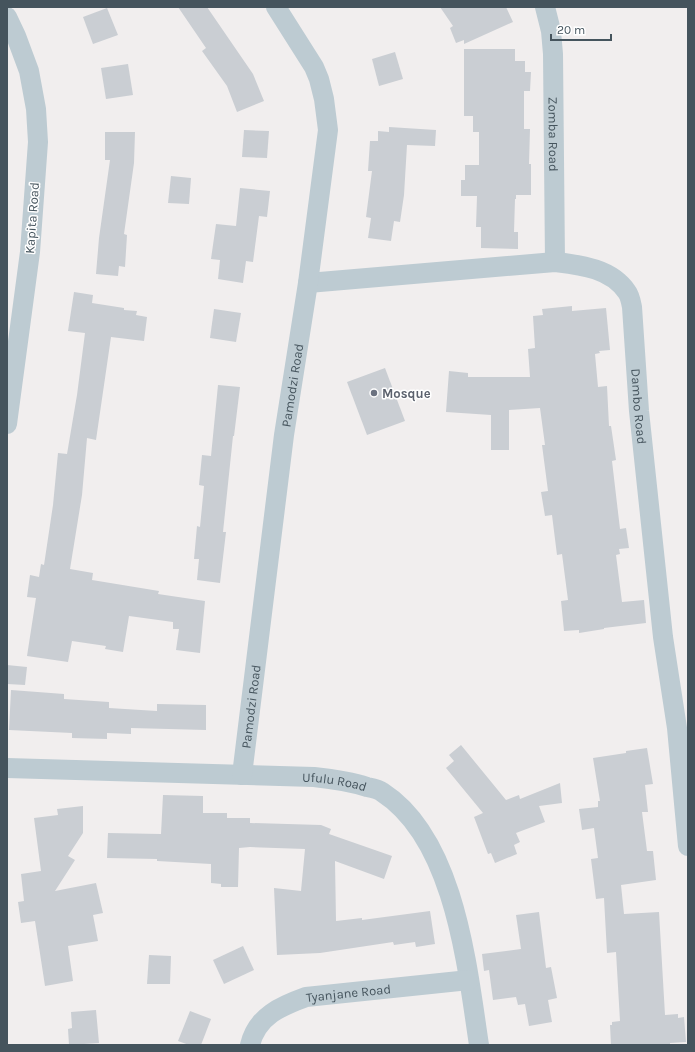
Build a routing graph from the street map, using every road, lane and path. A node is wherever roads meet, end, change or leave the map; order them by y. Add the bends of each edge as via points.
1 (276, 7) edge
2 (545, 7) edge
3 (7, 17) edge
4 (555, 262) junction
5 (308, 283) junction
6 (7, 424) edge
7 (7, 768) edge
8 (242, 775) junction
9 (688, 846) edge
10 (469, 980) junction
11 (250, 1045) edge
12 (479, 1045) edge

1 - 5 street, Pamodzi Road via 316,73 324,99 328,130
2 - 4 street, Zomba Road via 553,54
3 - 6 street, Kapita Road via 29,71 36,109 38,142 30,252
4 - 5 street, Dambo Road
4 - 9 street, Dambo Road via 583,265 601,272 616,281 627,292 632,307 639,411 663,637 677,728
5 - 8 street, Pamodzi Road via 284,435
7 - 8 street, Ufulu Road
8 - 10 street, Ufulu Road via 350,781 381,791 404,810 422,834 446,884
10 - 11 street, Tyanjane Road via 306,997 286,1004 267,1016 253,1034
10 - 12 street, Ufulu Road

